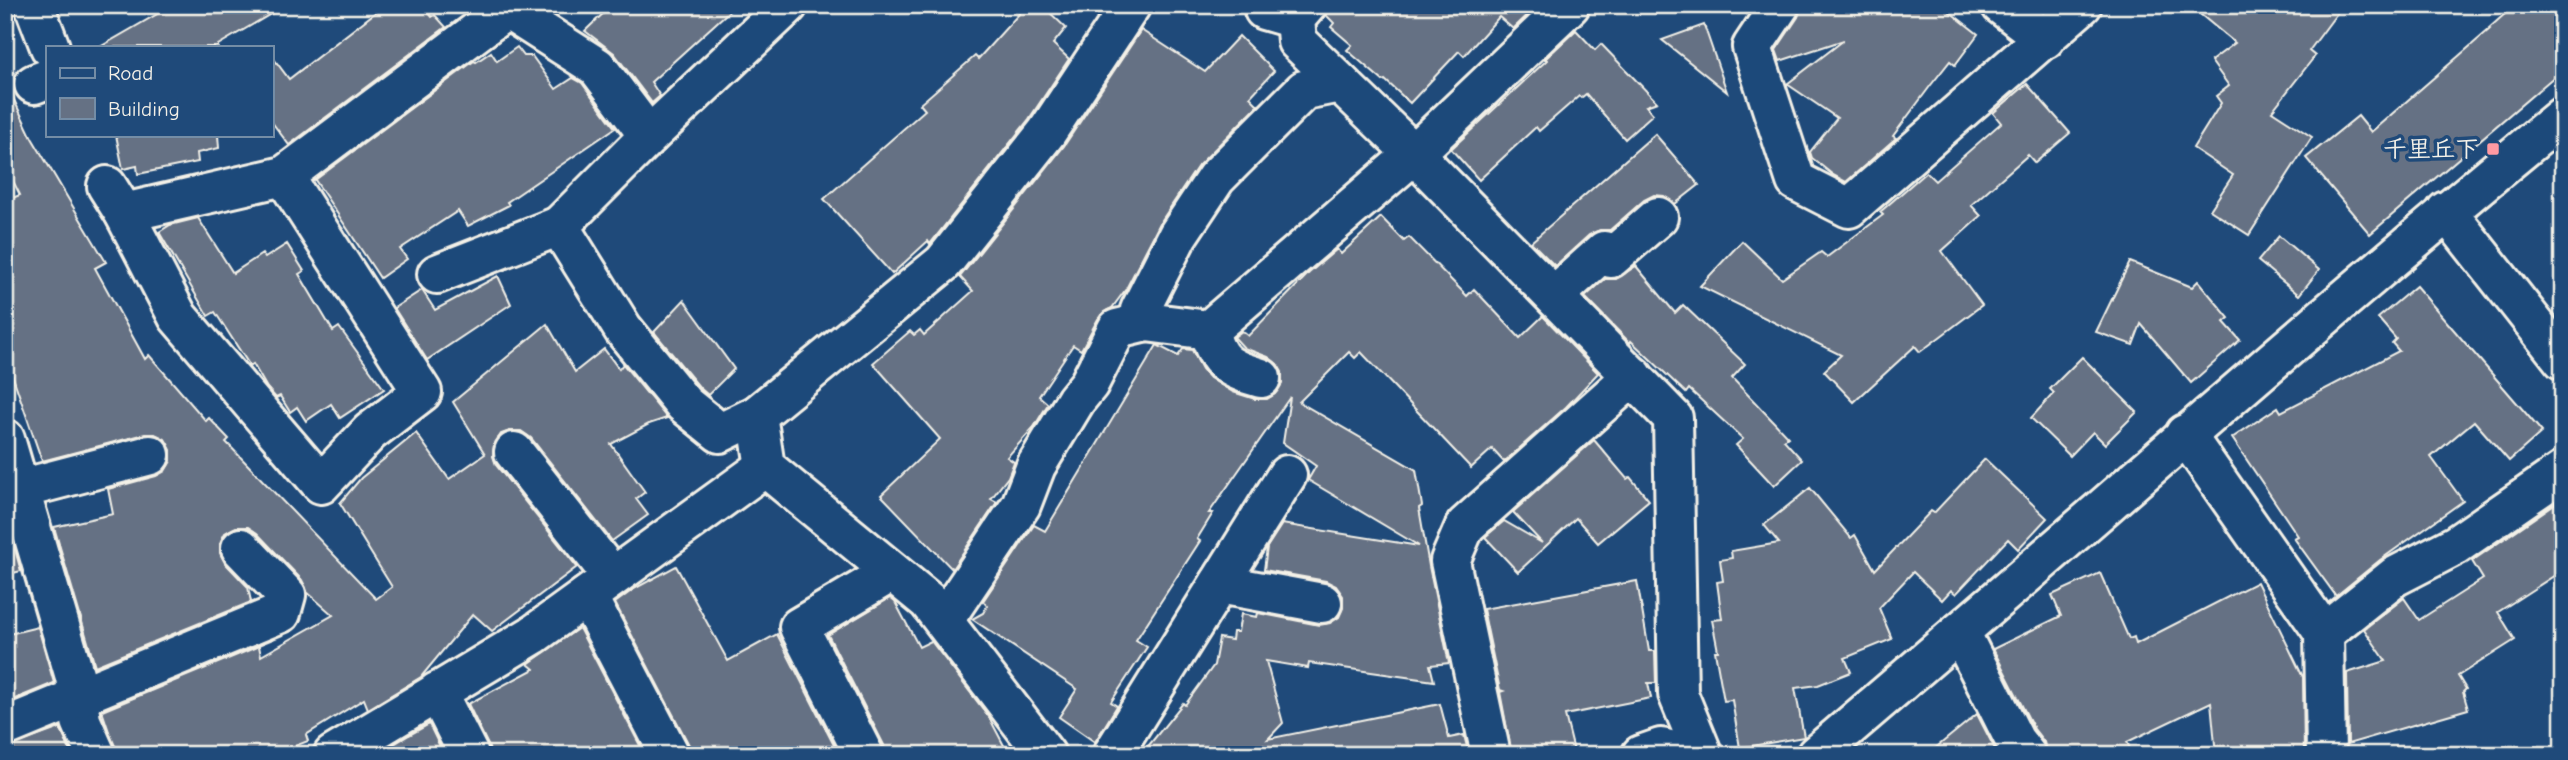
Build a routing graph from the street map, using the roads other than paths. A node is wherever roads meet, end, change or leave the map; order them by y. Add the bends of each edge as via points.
1 (34, 5) edge
2 (788, 5) edge
3 (1131, 5) edge
4 (1570, 5) edge
5 (1780, 5) edge
6 (2001, 5) edge
7 (2082, 5) edge
8 (503, 7) edge
9 (1288, 11) edge
10 (2045, 39) junction
11 (50, 46) edge
12 (1340, 83) junction
13 (2563, 116) edge
14 (649, 136) junction
15 (1414, 154) junction
16 (284, 176) junction
17 (2446, 211) junction
18 (1658, 217) dead end
19 (559, 226) junction
20 (437, 274) dead end
21 (1554, 296) junction
22 (1146, 322) junction
23 (1209, 330) junction
24 (2563, 360) edge
25 (1633, 376) junction
26 (1261, 378) dead end
27 (757, 415) junction
28 (2185, 434) junction
29 (5, 439) edge
30 (514, 452) dead end
31 (150, 455) dead end
32 (765, 467) junction
33 (2563, 471) edge
34 (13, 490) edge
35 (1290, 492) dead end
36 (241, 548) dead end
37 (892, 572) junction
38 (1219, 584) junction
39 (600, 586) junction
40 (1322, 603) dead end
41 (944, 620) junction
42 (1960, 632) junction
43 (2324, 633) junction
44 (437, 692) junction
45 (77, 699) junction
46 (5, 727) edge
47 (96, 755) edge
48 (333, 755) edge
49 (469, 755) edge
50 (670, 755) edge
51 (864, 755) edge
52 (1046, 755) edge
53 (1112, 755) edge
54 (1491, 755) edge
55 (1641, 755) edge
56 (1693, 755) edge
57 (1703, 755) edge
58 (1816, 755) edge
59 (2026, 755) edge
60 (2326, 755) edge

1 - 11 street
2 - 14 street
3 - 27 street via 1047,132 943,263
4 - 15 street
5 - 10 street via 1752,47 1796,181 1849,208
6 - 10 street
7 - 10 street
8 - 14 street via 597,67
8 - 16 street
9 - 12 street via 1297,41
12 - 15 street
12 - 22 street via 1304,90 1216,178 1178,235 1140,310
13 - 17 street
14 - 19 street
15 - 21 street
15 - 23 street
16 - 16 street via 422,391 370,432 321,484 178,317 116,199
17 - 24 street
17 - 28 street
18 - 21 street via 1611,258 1604,251
19 - 20 street
19 - 27 street via 623,329 684,404 720,433
21 - 25 street
22 - 23 street
22 - 41 street via 1116,329 1089,384 1036,466 1021,505
23 - 26 street via 1213,349 1226,364
25 - 54 street via 1465,526 1450,561
25 - 57 street via 1673,418 1678,694
27 - 32 street
28 - 42 street
28 - 43 street
29 - 34 street
30 - 39 street
31 - 34 street
32 - 37 street
32 - 39 street
33 - 43 street via 2456,545 2394,577
34 - 45 street via 75,677
35 - 38 street
36 - 45 street via 286,595 281,613
37 - 41 street
37 - 51 street via 799,627
38 - 40 street
38 - 53 street
39 - 44 street via 533,635
39 - 50 street
41 - 52 street
42 - 58 street
42 - 59 street
43 - 60 street
44 - 48 street
44 - 49 street
45 - 46 street
45 - 47 street via 81,722
55 - 56 street via 1661,748

